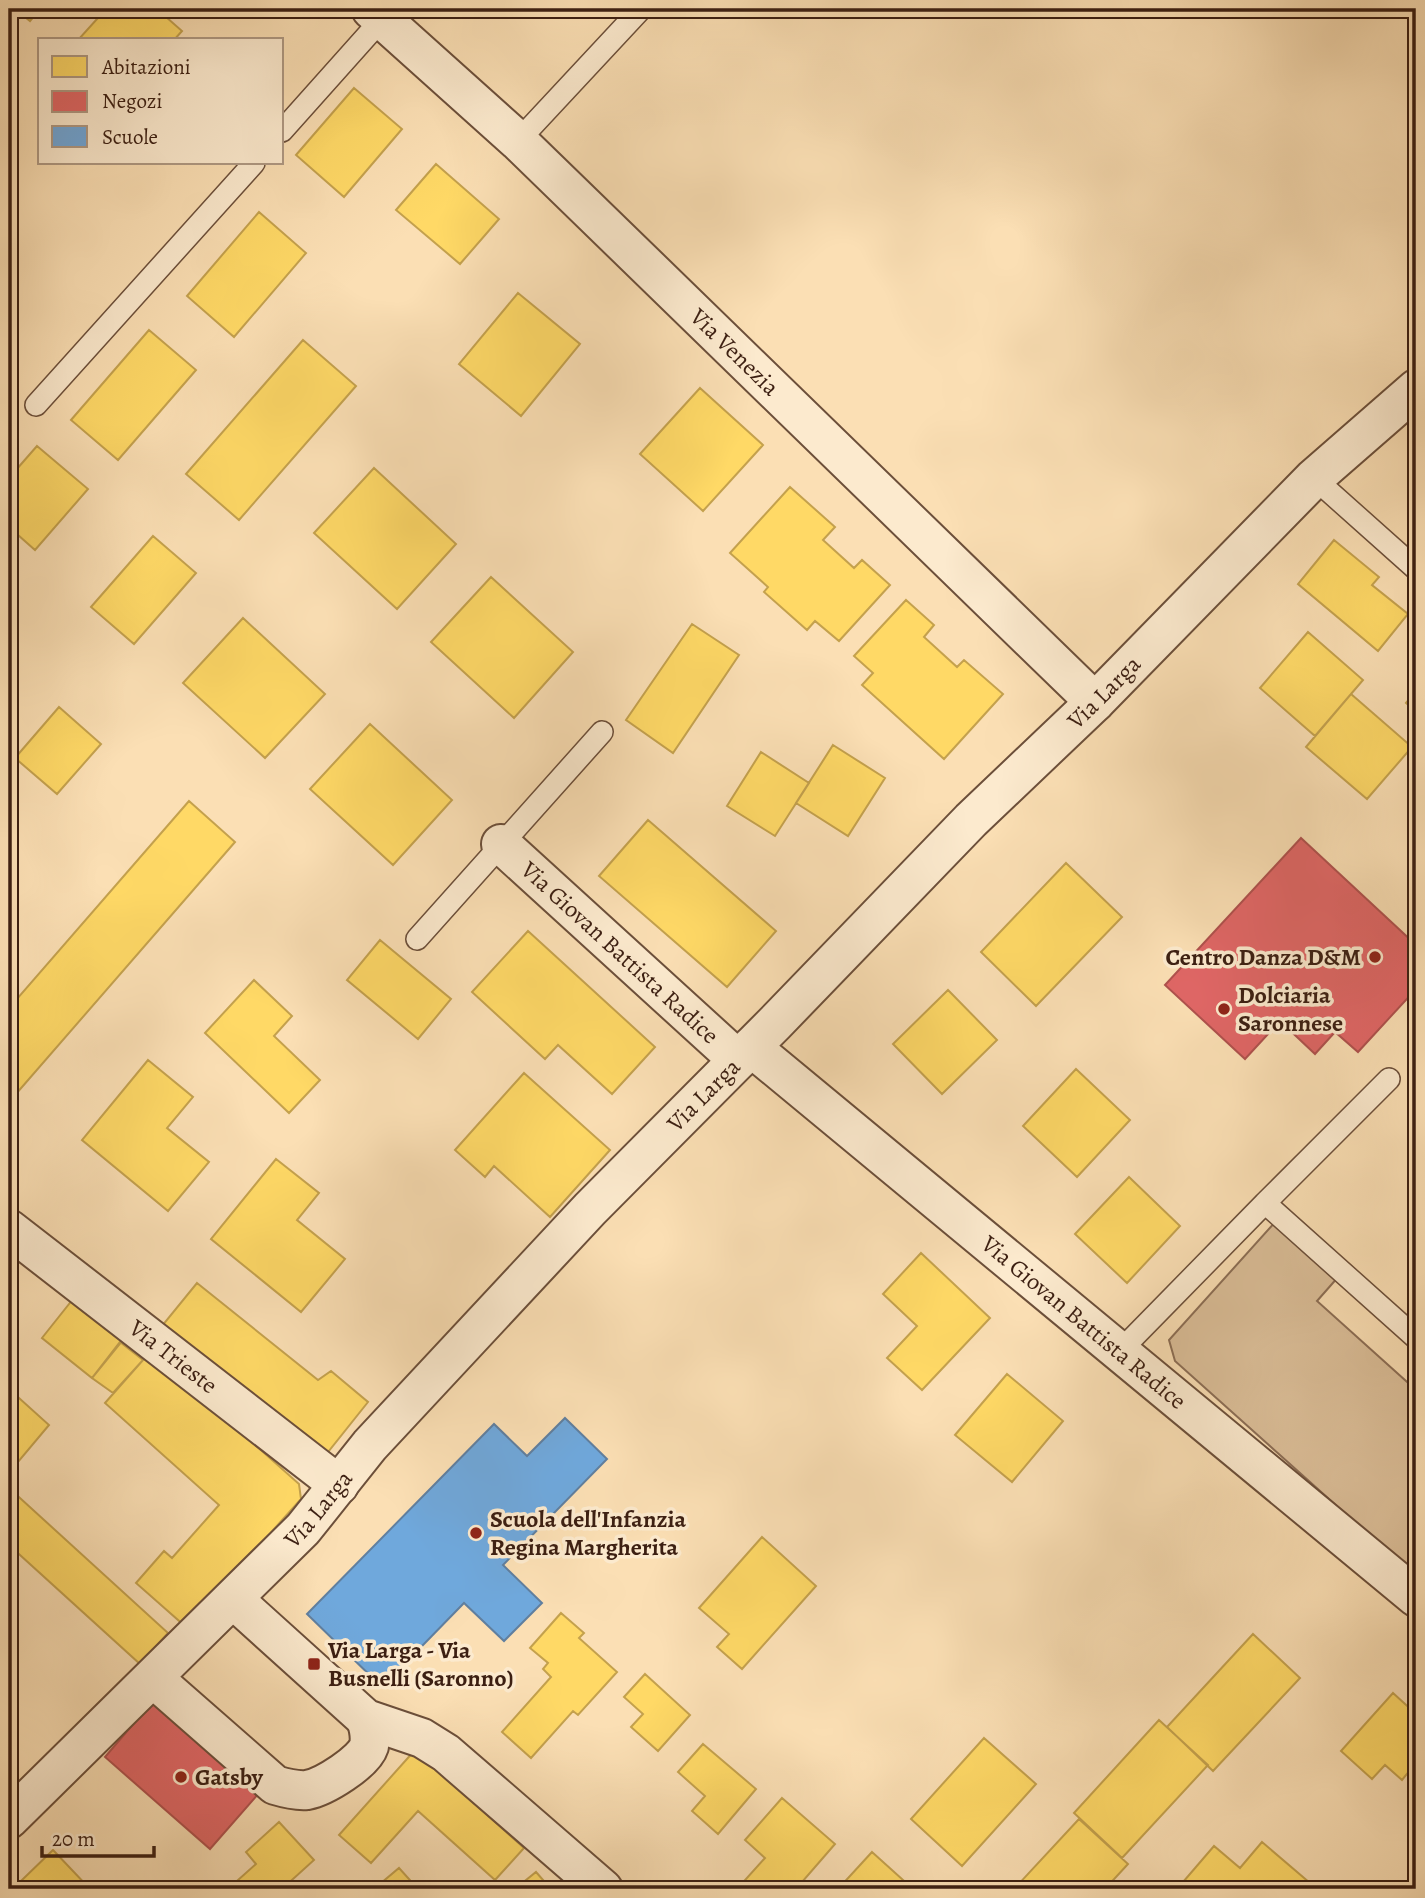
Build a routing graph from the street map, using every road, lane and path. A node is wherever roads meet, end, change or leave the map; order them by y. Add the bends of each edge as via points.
1 (641, 9) edge
2 (377, 14) edge
3 (284, 129) edge
4 (518, 141) junction
5 (253, 164) edge
6 (1416, 389) edge
7 (36, 405) dead end
8 (1314, 478) junction
9 (1416, 569) edge
10 (1095, 702) junction
11 (601, 732) dead end
12 (501, 844) junction
13 (417, 939) dead end
14 (744, 1054) junction
15 (1389, 1079) dead end
16 (1265, 1203) junction
17 (9, 1229) edge
18 (1416, 1338) edge
19 (1120, 1351) junction
20 (339, 1485) junction
21 (1416, 1597) edge
22 (233, 1599) junction
23 (153, 1678) junction
24 (366, 1719) junction
25 (9, 1819) edge
26 (603, 1889) edge

1 - 4 lane
2 - 3 lane
2 - 4 street, Via Venezia
4 - 10 street, Via Venezia
5 - 7 lane
6 - 8 street, Via Larga
8 - 9 lane
8 - 10 street, Via Larga
10 - 14 street, Via Larga via 971,820
11 - 12 lane
12 - 13 lane
12 - 14 street, Via Giovan Battista Radice
14 - 19 street, Via Giovan Battista Radice
14 - 20 street, Via Larga via 581,1219 370,1445
15 - 16 lane
16 - 18 lane
16 - 19 lane
17 - 20 street, Via Trieste
19 - 21 street, Via Giovan Battista Radice
20 - 22 street, Via Larga via 303,1529
22 - 23 street, Via Larga
22 - 24 street
23 - 24 street via 275,1785 290,1790 309,1790 344,1773 368,1748
23 - 25 street, Via Larga
24 - 26 street via 422,1738 446,1753

